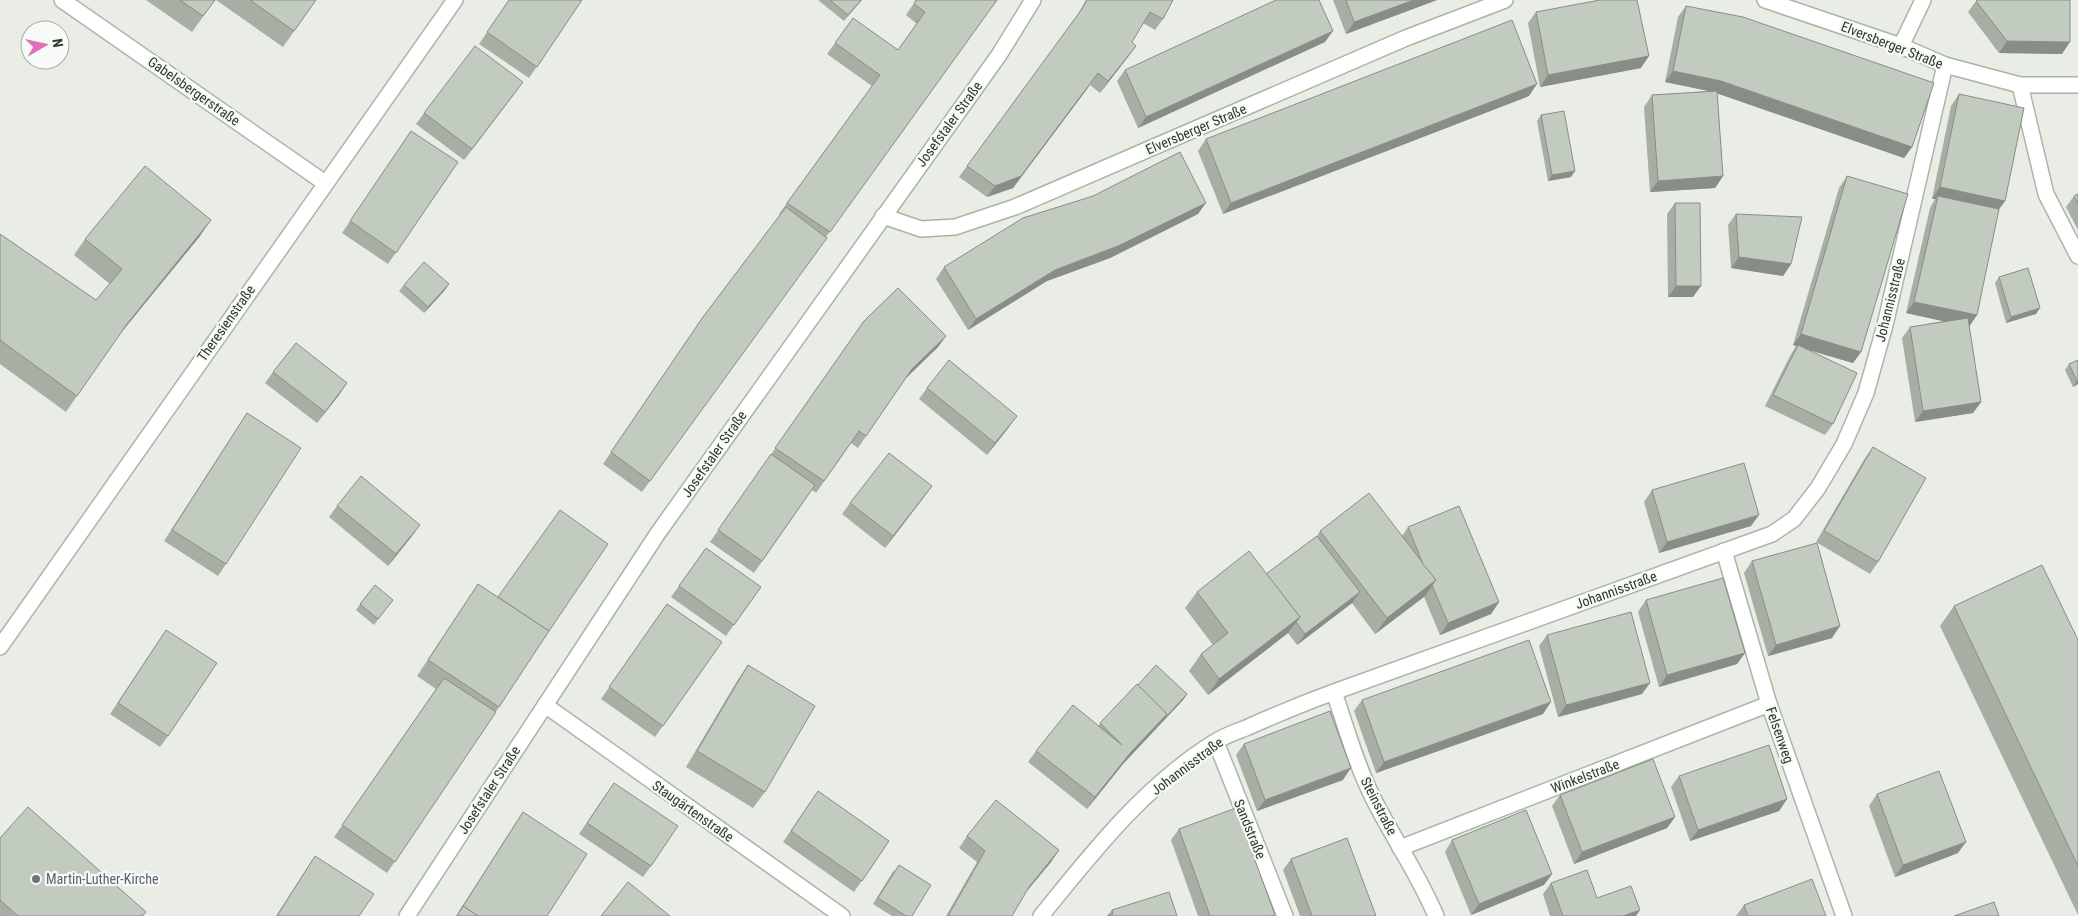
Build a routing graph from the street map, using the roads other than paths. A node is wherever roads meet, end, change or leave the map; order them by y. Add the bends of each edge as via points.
1 (62, 0) edge
2 (454, 0) edge
3 (1032, 0) edge
4 (1505, 0) edge
5 (1765, 0) edge
6 (1923, 0) edge
7 (1901, 46) junction
8 (1945, 65) junction
9 (2078, 85) edge
10 (2020, 86) junction
11 (325, 183) junction
12 (883, 216) junction
13 (2078, 256) edge
14 (1724, 552) junction
15 (0, 647) edge
16 (1334, 692) junction
17 (1769, 704) junction
18 (545, 705) junction
19 (1216, 742) junction
20 (1400, 848) junction
21 (407, 916) edge
22 (842, 916) edge
23 (1041, 916) edge
24 (1285, 916) edge
25 (1436, 916) edge
26 (1844, 916) edge

1 - 11 street, Gabelsbergerstraße
2 - 11 street, Theresienstraße
3 - 12 street, Josefstaler Straße via 999,55
4 - 12 street, Elversberger Straße via 1406,38 1015,207 954,227 921,229
5 - 7 street, Elversberger Straße
6 - 7 street
7 - 8 street, Elversberger Straße
8 - 10 street, Elversberger Straße
8 - 14 street, Johannisstraße via 1885,325 1866,393 1844,444 1818,488 1794,518 1772,534
9 - 10 street, Elversberger Straße
10 - 13 street via 2046,194
11 - 15 street, Theresienstraße
12 - 18 street, Josefstaler Straße via 658,533
14 - 16 street, Johannisstraße
14 - 17 street, Felsenweg
16 - 19 street, Johannisstraße
16 - 20 street, Steinstraße via 1361,772
17 - 20 street, Winkelstraße
17 - 26 street, Felsenweg
18 - 21 street, Josefstaler Straße
18 - 22 street, Staugärtenstraße
19 - 23 street, Johannisstraße via 1141,802 1099,844
19 - 24 street, Sandstraße
20 - 25 street, Steinstraße

